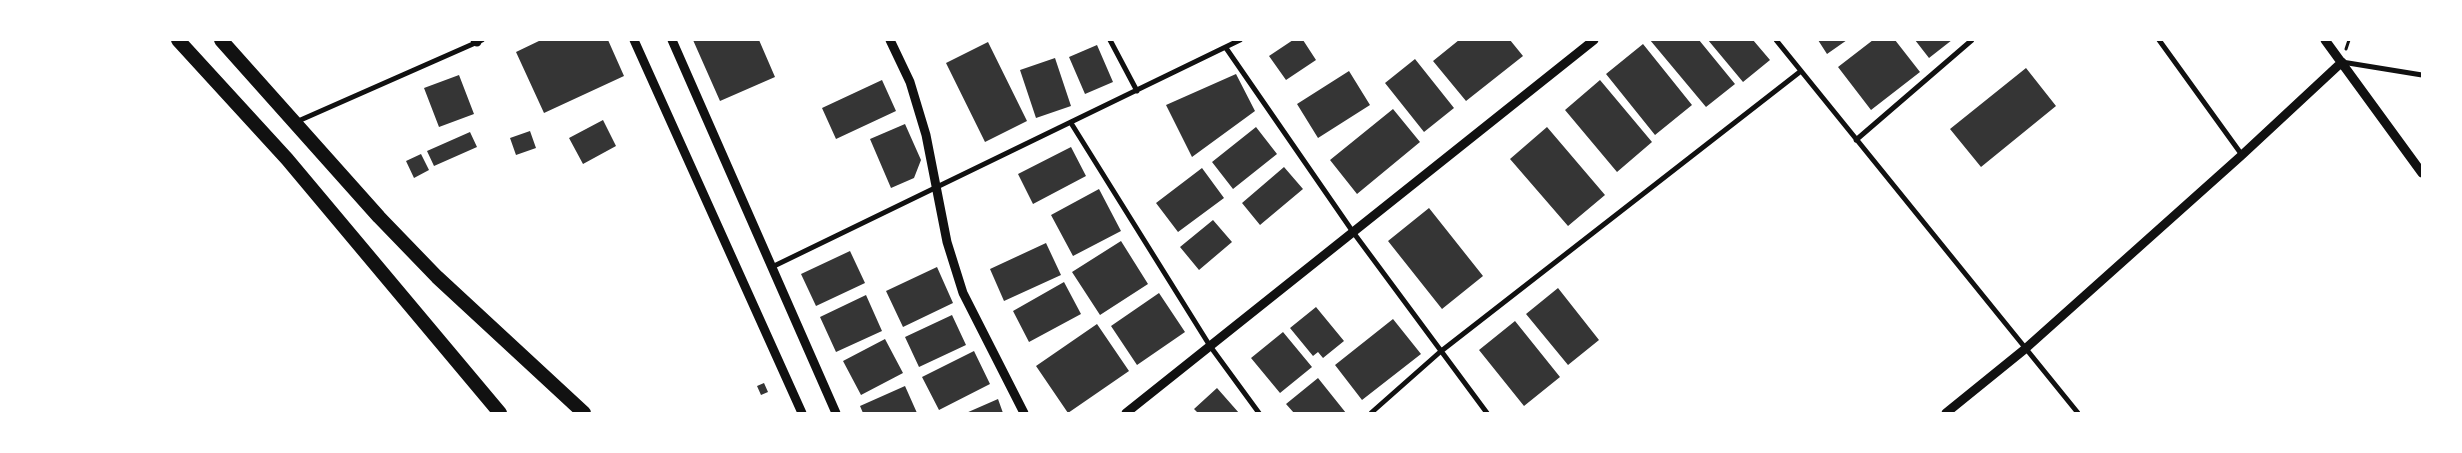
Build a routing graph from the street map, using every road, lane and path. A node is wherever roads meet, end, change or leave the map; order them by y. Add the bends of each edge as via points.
1 (178, 40) edge
2 (221, 40) edge
3 (634, 40) edge
4 (672, 40) edge
5 (890, 40) edge
6 (1110, 40) edge
7 (1240, 40) edge
8 (1594, 40) edge
9 (1776, 40) edge
10 (1972, 40) edge
11 (2159, 40) edge
12 (2325, 40) edge
13 (478, 41) edge
14 (1226, 48) junction
15 (2342, 62) junction
16 (1801, 72) junction
17 (2422, 74) edge
18 (1137, 91) junction
19 (296, 122) junction
20 (1071, 123) junction
21 (1856, 140) junction
22 (2242, 155) junction
23 (2422, 173) edge
24 (937, 188) junction
25 (1353, 232) junction
26 (772, 267) junction
27 (1210, 346) junction
28 (2025, 349) junction
29 (1440, 352) junction
30 (500, 413) edge
31 (584, 413) edge
32 (802, 413) edge
33 (836, 413) edge
34 (1024, 413) edge
35 (1126, 413) edge
36 (1259, 413) edge
37 (1371, 413) edge
38 (1487, 413) edge
39 (1946, 413) edge
40 (2078, 413) edge

1 - 30 highway via 286,160
2 - 19 highway
3 - 32 street
4 - 26 street
5 - 24 street via 910,82
6 - 18 street
7 - 14 street
8 - 25 street
9 - 16 street
10 - 21 street
11 - 22 street
12 - 15 street
13 - 19 street
14 - 18 street
14 - 25 street
15 - 17 street
15 - 22 street
15 - 23 street
16 - 21 street
16 - 29 street
18 - 20 street
19 - 31 highway via 379,217 437,277
20 - 24 street
20 - 27 street
21 - 28 street
22 - 28 street
24 - 26 street
24 - 34 street via 950,251 963,292
25 - 27 street
25 - 29 street
26 - 33 street
27 - 35 street
27 - 36 street
28 - 39 street
28 - 40 street
29 - 37 street
29 - 38 street

